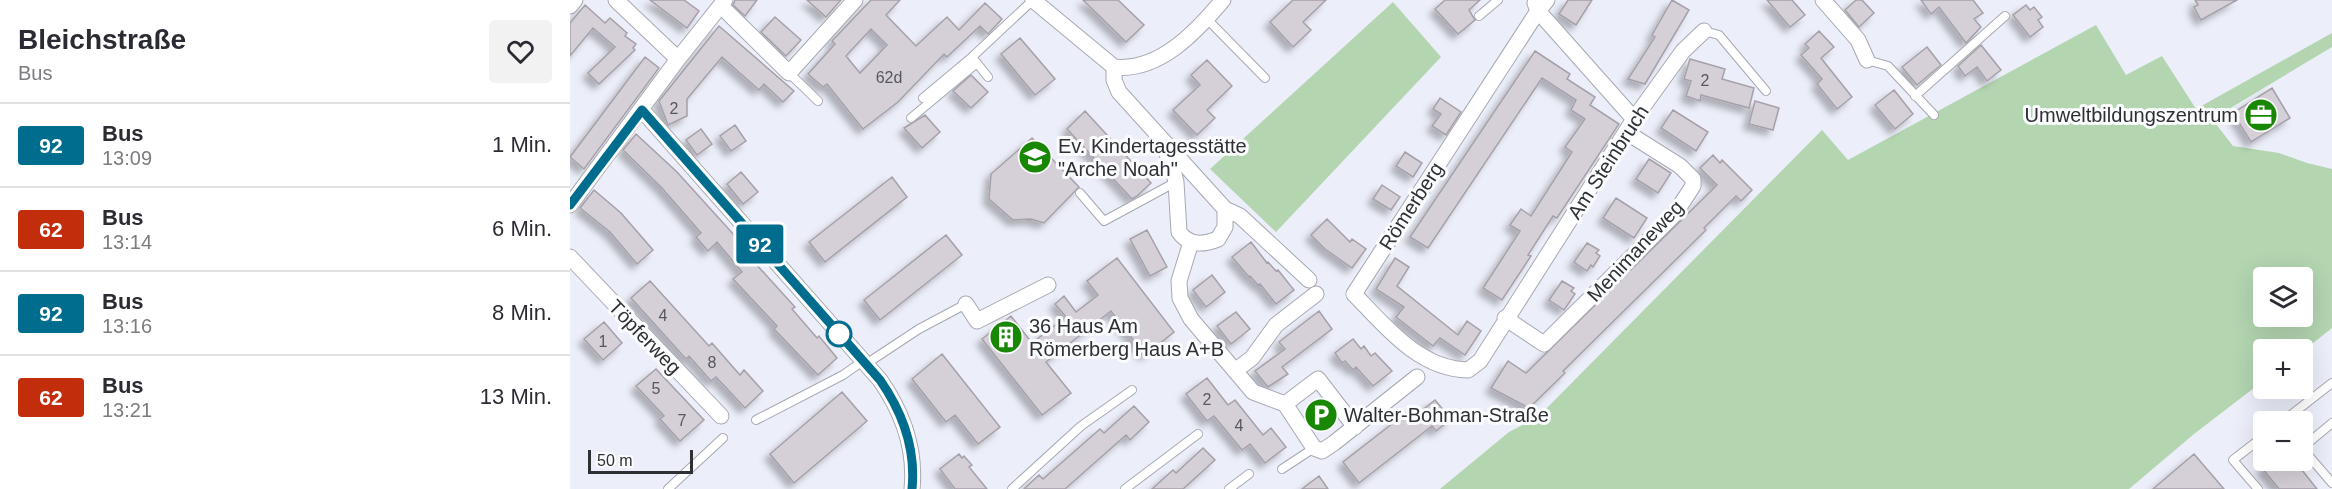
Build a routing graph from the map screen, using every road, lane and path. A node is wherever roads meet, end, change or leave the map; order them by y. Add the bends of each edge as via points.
1 (575, 0) edge
2 (616, 0) edge
3 (855, 0) edge
4 (1033, 0) edge
5 (1223, 0) edge
6 (1498, 0) edge
7 (1823, 0) edge
8 (723, 3) edge
9 (1540, 4) edge
10 (570, 6) edge
11 (1479, 16) dead end
12 (2006, 16) dead end
13 (1207, 19) junction
14 (1704, 32) joint
15 (678, 59) junction
16 (974, 60) junction
17 (1867, 60) joint
18 (1114, 67) junction
19 (789, 73) junction
20 (988, 77) dead end
21 (1265, 78) dead end
22 (1766, 91) dead end
23 (1915, 96) junction
24 (923, 98) dead end
25 (818, 100) dead end
26 (642, 110) junction
27 (1934, 115) dead end
28 (911, 118) dead end
29 (1630, 125) junction
30 (1161, 140) junction
31 (1176, 182) junction
32 (1080, 193) dead end
33 (570, 205) edge
34 (1228, 211) junction
35 (1191, 242) junction
36 (570, 258) edge
37 (1309, 280) dead end
38 (1048, 285) dead end
39 (1316, 294) dead end
40 (966, 304) joint
41 (1505, 318) junction
42 (864, 362) junction
43 (1236, 370) junction
44 (1468, 370) joint
45 (1417, 376) dead end
46 (2332, 383) edge
47 (1132, 390) dead end
48 (1284, 404) junction
49 (2296, 411) edge
50 (721, 416) dead end
51 (756, 420) dead end
52 (2332, 423) edge
53 (1355, 427) junction
54 (1198, 434) dead end
55 (723, 438) dead end
56 (2313, 439) edge
57 (2253, 445) edge
58 (1314, 448) junction
59 (2313, 461) edge
60 (1282, 469) dead end
61 (1249, 474) dead end
62 (2332, 483) edge
63 (668, 489) edge
64 (912, 489) edge
65 (1012, 489) edge
66 (1125, 489) edge
67 (1229, 489) edge
68 (2258, 489) edge

1 - 10 street
2 - 15 street
3 - 19 street
4 - 16 lane
4 - 18 street
5 - 13 street
6 - 11 lane
7 - 17 street via 1858,40
8 - 15 street
8 - 19 street
9 - 29 street
9 - 44 street, Römerberg via 1354,294 1420,355 1436,365
12 - 23 lane
13 - 18 street via 1159,58 1140,66
13 - 21 lane
14 - 22 lane, Am Steinbruch via 1719,35
14 - 29 street, Am Steinbruch via 1683,51
15 - 26 street
16 - 20 lane
16 - 24 lane
16 - 28 lane
17 - 23 lane via 1888,66
18 - 30 street via 1119,92
19 - 25 lane
23 - 27 lane
26 - 33 street
26 - 42 street
29 - 41 street, Am Steinbruch
29 - 41 street, Menimaneweg via 1680,166 1693,179 1693,186 1674,215 1544,344
30 - 31 street
30 - 34 street
31 - 32 lane via 1104,221
31 - 35 street via 1179,232
34 - 35 street via 1218,239 1206,244
34 - 37 street via 1240,216
35 - 43 street via 1179,281 1180,298 1191,319
36 - 50 street, Töpferweg
38 - 40 street via 977,321
39 - 43 street via 1276,325 1252,358
40 - 42 lane
41 - 44 street, Am Steinbruch via 1480,361
42 - 51 lane
42 - 64 street via 893,399 906,427
43 - 48 street via 1252,392
45 - 53 street
46 - 49 lane
47 - 65 lane via 1081,426
48 - 53 street via 1318,379
48 - 58 street
52 - 56 lane
53 - 58 street via 1322,452
54 - 66 lane
55 - 63 lane
57 - 68 lane via 2233,460
58 - 60 lane
59 - 62 lane
61 - 67 lane

